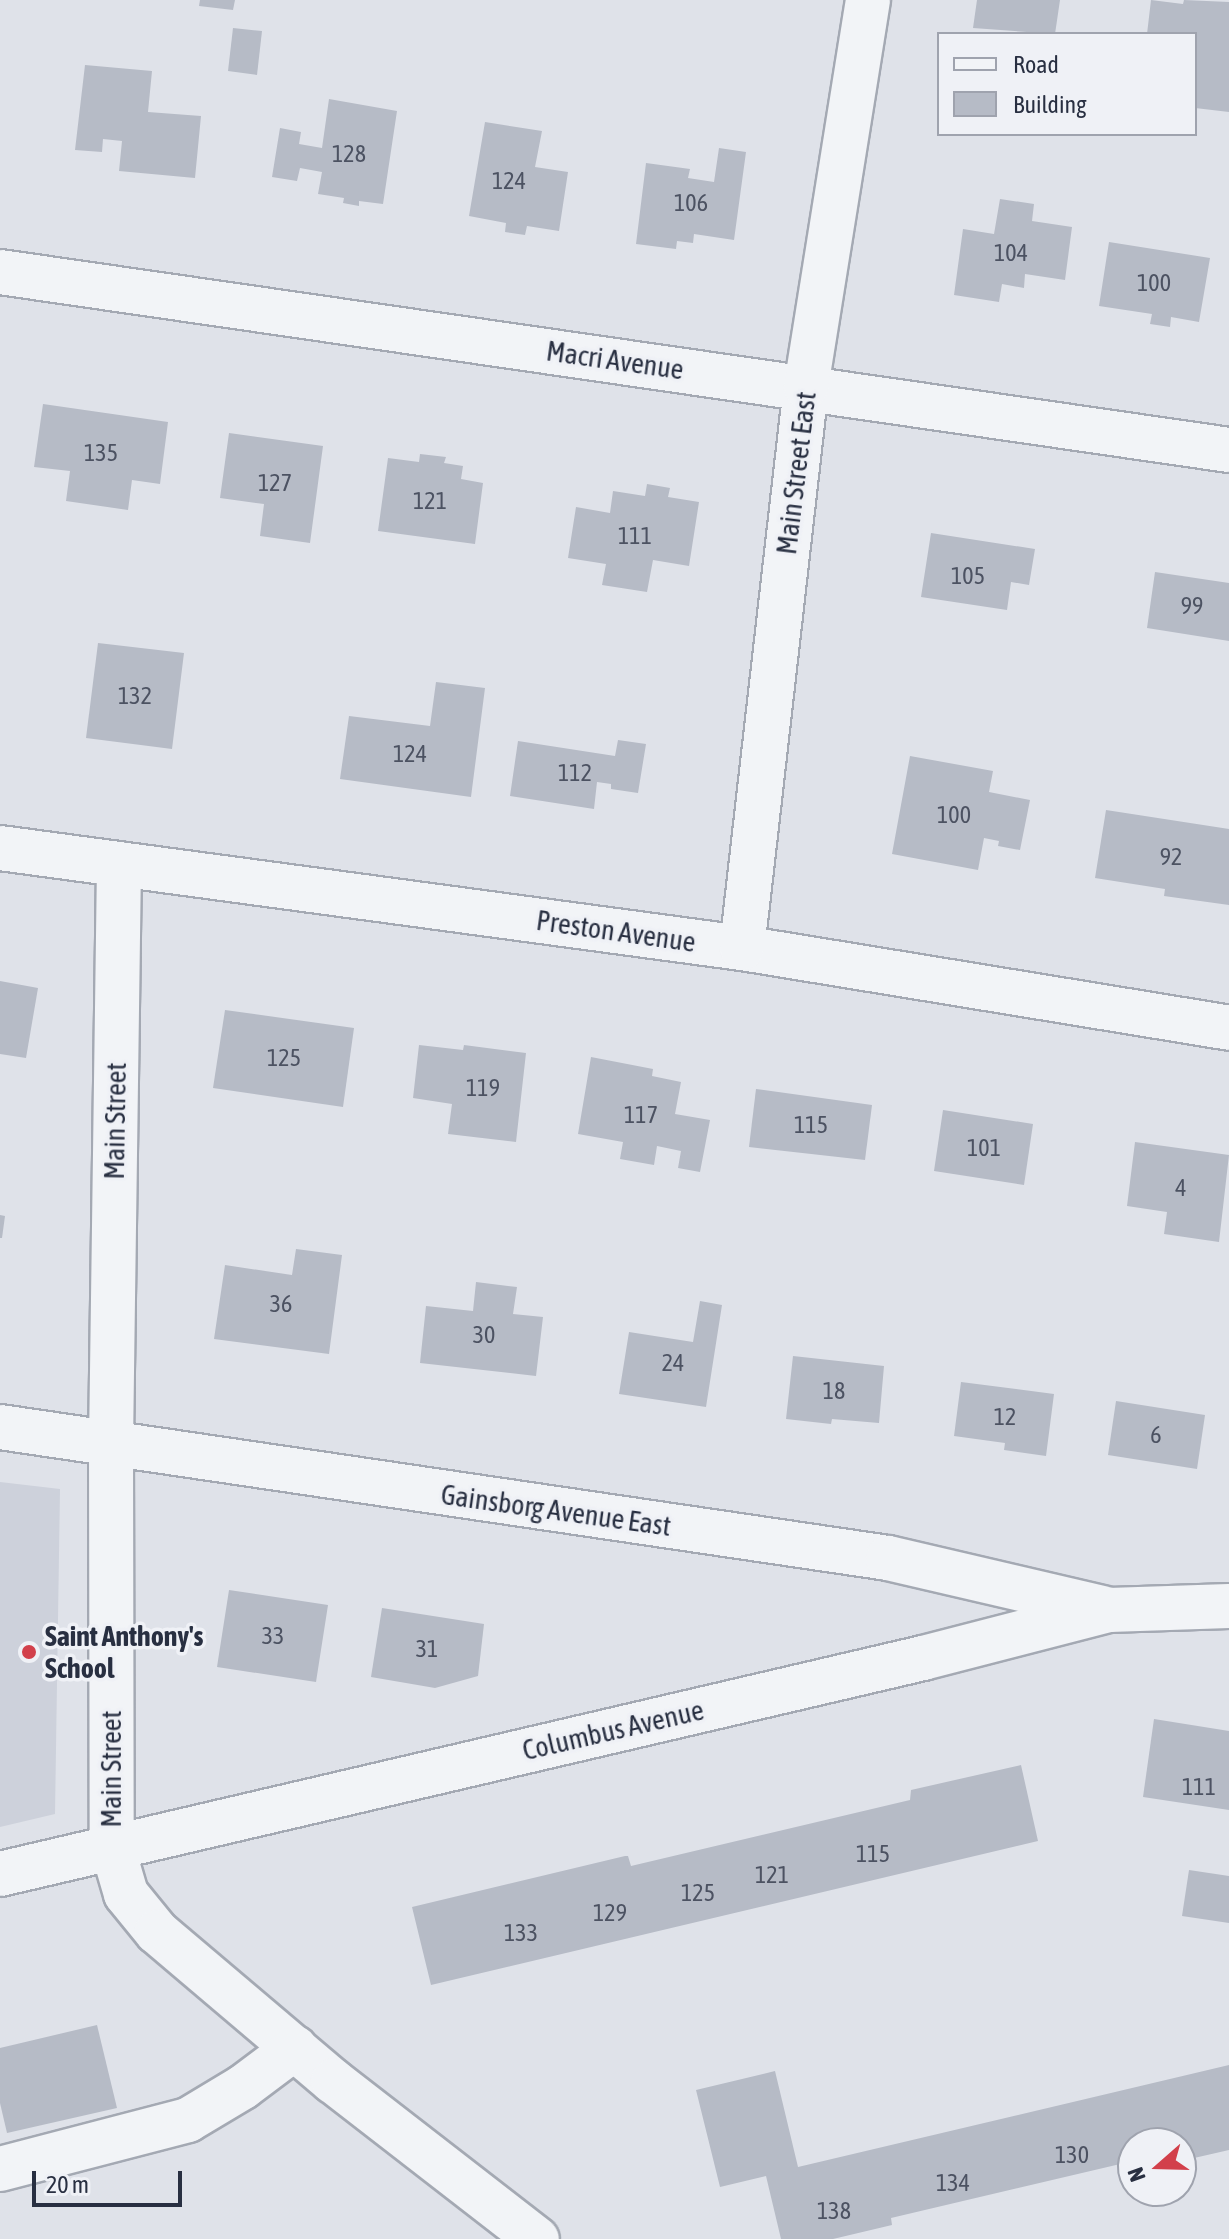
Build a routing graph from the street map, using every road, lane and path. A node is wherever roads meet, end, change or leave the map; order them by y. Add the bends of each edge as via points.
1 (868, 0) edge
2 (0, 272) edge
3 (806, 387) junction
4 (1229, 450) edge
5 (0, 848) edge
6 (119, 864) junction
7 (742, 948) junction
8 (1229, 1028) edge
9 (0, 1427) edge
10 (111, 1445) junction
11 (1229, 1606) edge
12 (1109, 1610) junction
13 (112, 1846) junction
14 (0, 1874) edge
15 (295, 2048) junction
16 (0, 2169) edge
17 (537, 2239) edge

1 - 3 street, Main Street East
2 - 3 street, Macri Avenue
3 - 4 street, Macri Avenue
3 - 7 street, Main Street East
5 - 6 street, Preston Avenue
6 - 7 street, Preston Avenue
6 - 10 street, Main Street
7 - 8 street, Preston Avenue
9 - 10 street, Gainsborg Avenue East
10 - 12 street, Gainsborg Avenue East via 888,1558
10 - 13 street, Main Street
11 - 12 street, Columbus Avenue
12 - 13 street, Columbus Avenue
13 - 14 street, Columbus Avenue
13 - 15 street, Main Street via 126,1894 157,1932
15 - 16 street via 188,2120
15 - 17 street, Main Street

